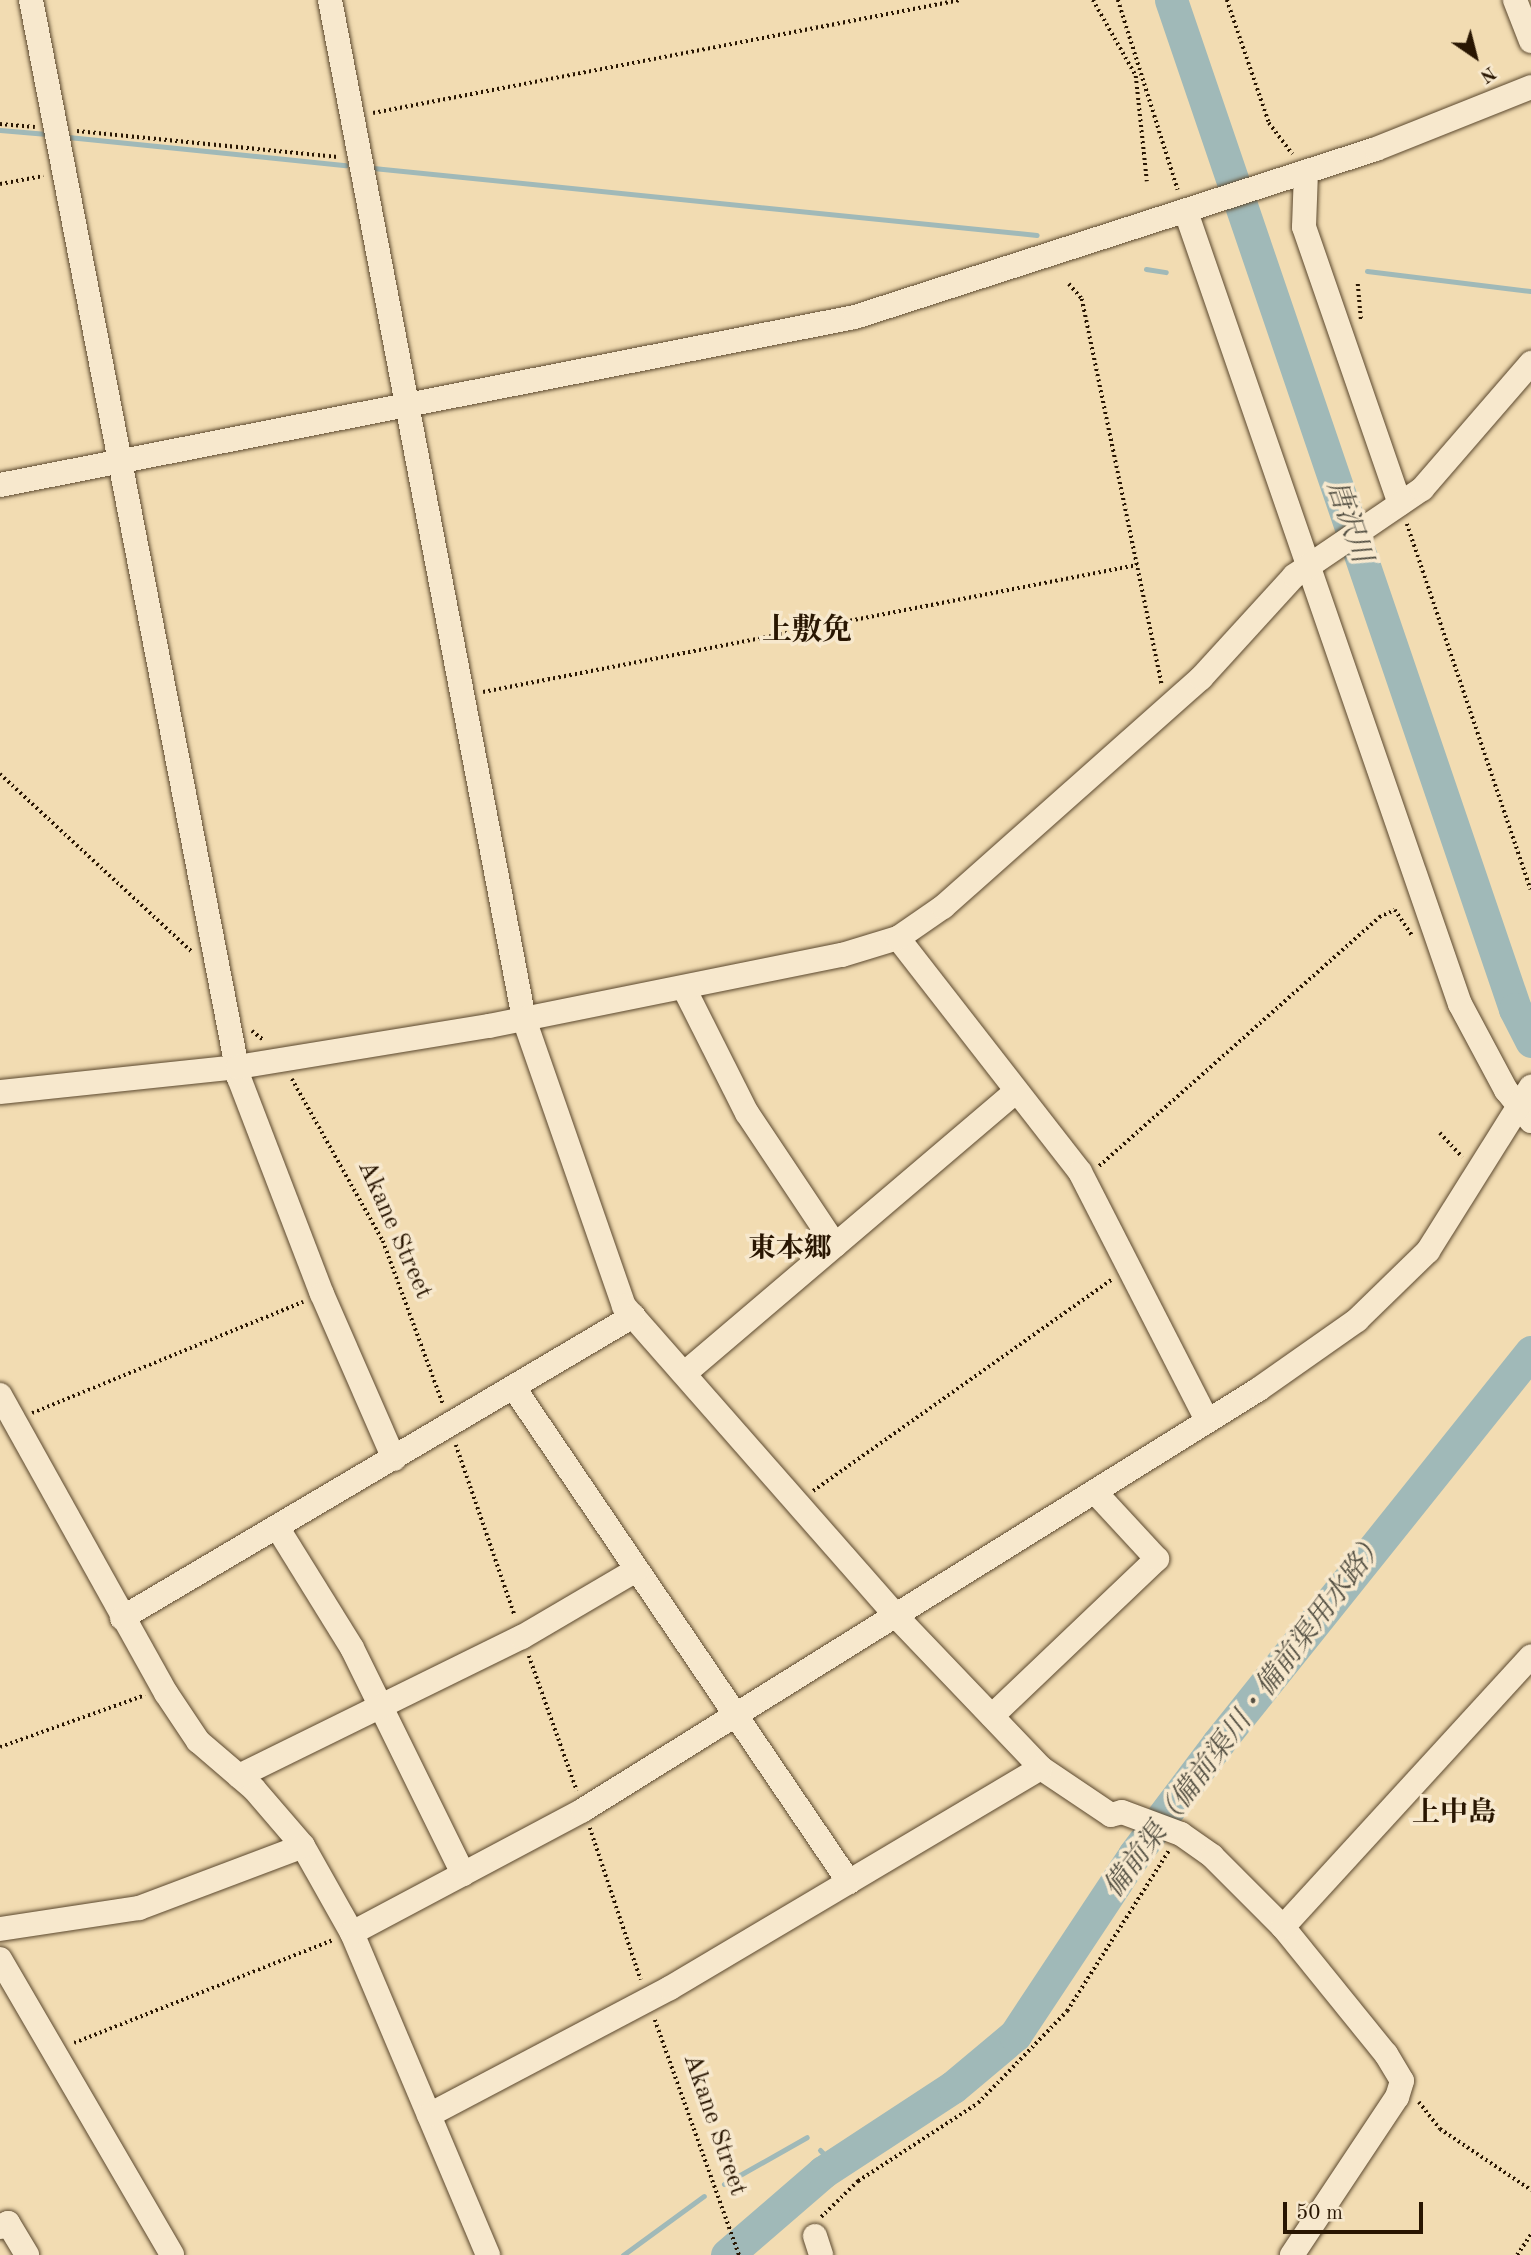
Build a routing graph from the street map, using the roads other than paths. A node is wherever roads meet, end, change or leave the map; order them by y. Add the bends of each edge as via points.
1 (31, 0) edge
2 (330, 0) edge
3 (1515, 0) edge
4 (1531, 40) edge
5 (1531, 87) edge
6 (1302, 174) junction
7 (1189, 211) junction
8 (1531, 363) edge
9 (406, 408) junction
10 (120, 461) junction
11 (0, 485) edge
12 (1397, 506) junction
13 (1314, 561) junction
14 (898, 939) junction
15 (684, 988) junction
16 (524, 1019) junction
17 (238, 1067) junction
18 (1016, 1091) junction
19 (0, 1092) edge
20 (1526, 1104) edge
21 (835, 1245) junction
22 (634, 1316) junction
23 (685, 1373) junction
24 (514, 1388) junction
25 (0, 1395) edge
26 (1207, 1420) junction
27 (394, 1459) junction
28 (1095, 1492) junction
29 (277, 1527) junction
30 (636, 1570) junction
31 (895, 1615) junction
32 (122, 1618) junction
33 (1531, 1656) edge
34 (382, 1706) junction
35 (735, 1713) junction
36 (992, 1716) junction
37 (1041, 1768) junction
38 (239, 1776) junction
39 (303, 1846) junction
40 (463, 1874) junction
41 (849, 1882) junction
42 (1283, 1927) junction
43 (0, 1929) edge
44 (352, 1933) junction
45 (0, 1959) edge
46 (429, 2115) junction
47 (0, 2227) edge
48 (27, 2255) edge
49 (172, 2255) edge
50 (488, 2255) edge
51 (1292, 2255) edge

1 - 10 street
2 - 9 street
3 - 4 street
5 - 6 street via 1420,134
6 - 7 street
6 - 12 street via 1304,227
7 - 9 street via 856,317
7 - 13 street
8 - 12 street via 1437,475
9 - 10 street
9 - 16 street
10 - 11 street
10 - 17 street
12 - 13 street
13 - 14 street via 1166,708 943,907
13 - 20 street via 1460,1004
14 - 15 street
14 - 18 street
15 - 16 street
15 - 21 street via 747,1113
16 - 17 street
16 - 22 street via 624,1307
17 - 19 street
17 - 27 street via 248,1106 322,1294
18 - 21 street
18 - 26 street via 1084,1179
20 - 26 street via 1406,1278 1317,1349
21 - 23 street
22 - 23 street
22 - 24 street
23 - 31 street
24 - 27 street
24 - 30 street
25 - 32 street
26 - 28 street
27 - 29 street
28 - 31 street
28 - 36 street via 1157,1559
29 - 32 street
29 - 34 street
30 - 34 street via 522,1637
30 - 35 street
31 - 35 street
31 - 36 street
32 - 38 street via 198,1741
33 - 42 street
34 - 38 street
34 - 40 street
35 - 40 street via 583,1810
35 - 41 street
36 - 37 street
37 - 41 street
37 - 42 street via 1111,1815 1122,1812 1175,1832 1212,1856
38 - 39 street
39 - 43 street via 139,1908
39 - 44 street
40 - 44 street
41 - 46 street via 670,1988
42 - 51 street via 1402,2081
44 - 46 street
45 - 49 street
46 - 50 street
47 - 48 street via 8,2223

